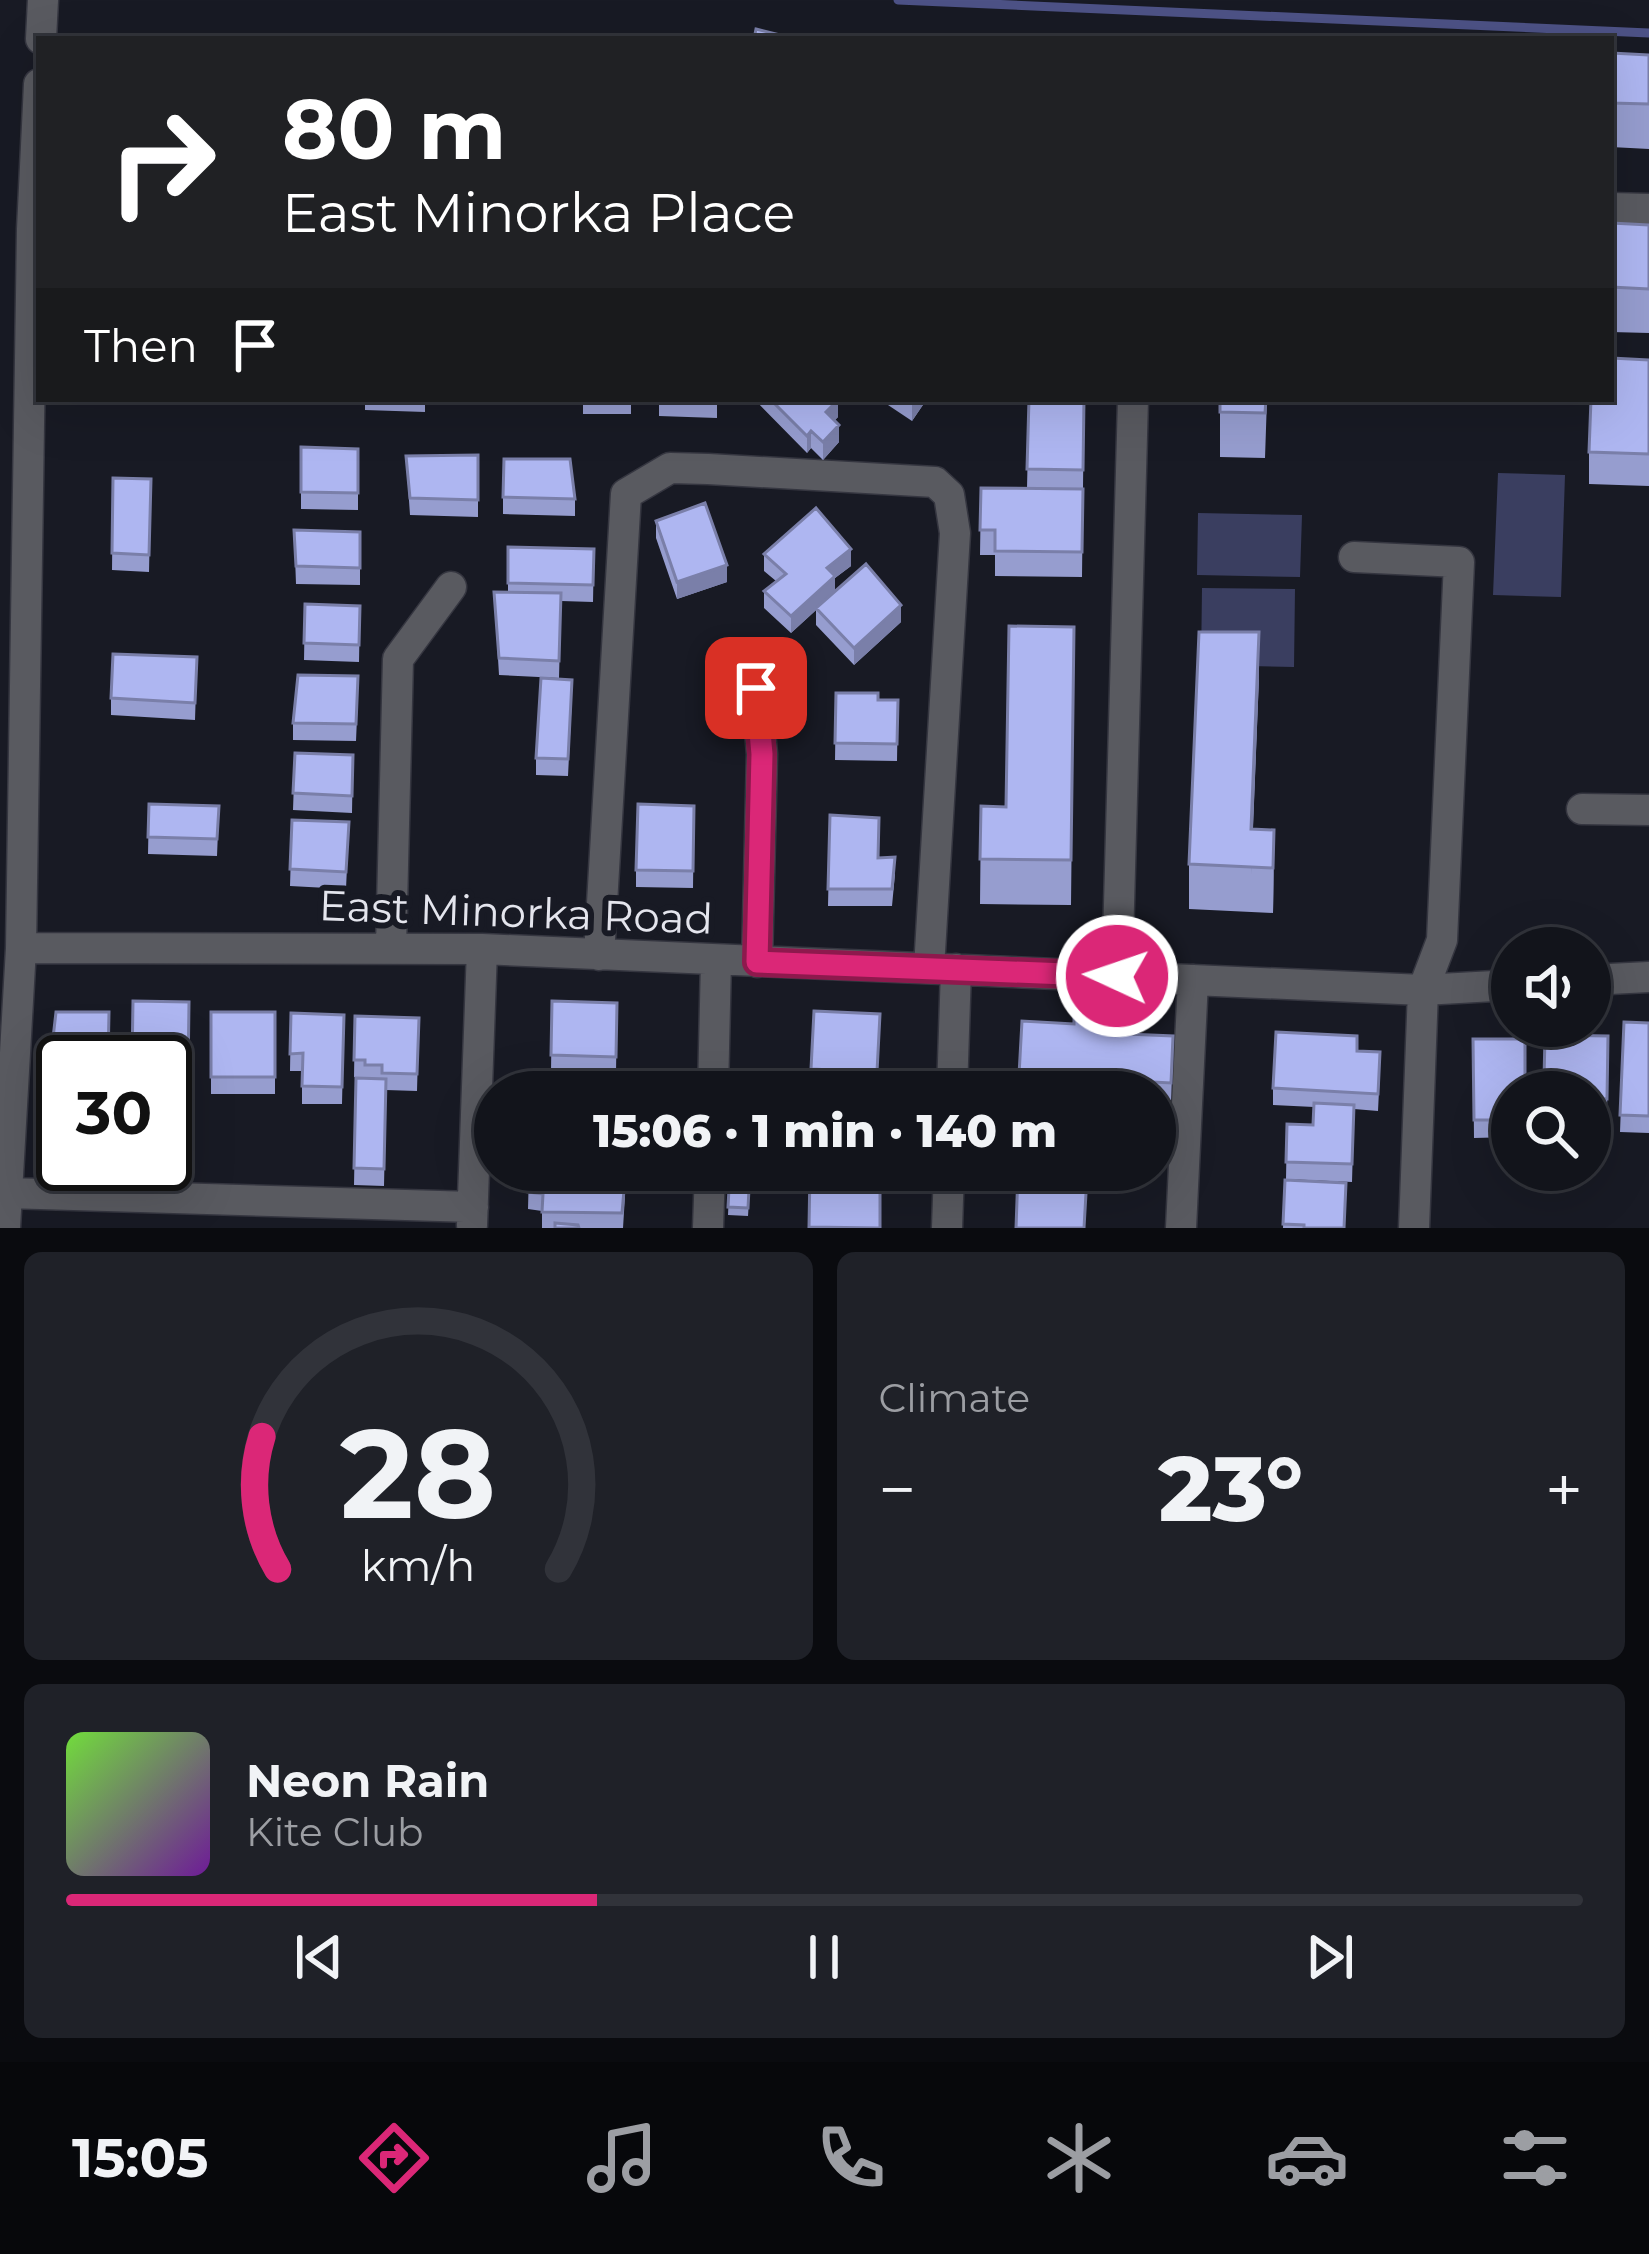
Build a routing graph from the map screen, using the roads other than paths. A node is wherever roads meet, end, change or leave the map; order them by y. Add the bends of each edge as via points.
1 (43, 0) edge
2 (41, 36) edge
3 (1614, 208) edge
4 (1649, 209) edge
5 (36, 230) edge
6 (1133, 402) edge
7 (1354, 556) dead end
8 (451, 587) dead end
9 (756, 688) dead end
10 (1582, 808) dead end
11 (1649, 810) edge
12 (392, 947) junction
13 (20, 948) junction
14 (482, 949) junction
15 (599, 955) junction
16 (716, 960) junction
17 (757, 962) junction
18 (943, 969) junction
19 (1117, 976) junction
20 (1649, 977) edge
21 (1611, 979) edge
22 (1193, 980) junction
23 (1491, 986) edge
24 (1423, 990) junction
25 (713, 1071) edge
26 (950, 1071) edge
27 (709, 1191) edge
28 (949, 1191) edge
29 (7, 1193) junction
30 (472, 1218) edge
31 (5, 1228) edge
32 (708, 1228) edge
33 (947, 1228) edge
34 (1180, 1228) edge
35 (1414, 1228) edge

1 - 2 street
3 - 4 street
5 - 13 street
6 - 19 street
7 - 24 street via 1459,562 1442,940
8 - 12 street via 398,659
9 - 17 street
10 - 11 street
12 - 13 street, East Minorka Road
12 - 14 street, East Minorka Road
13 - 29 street
14 - 15 street, East Minorka Road
14 - 30 street
15 - 16 street, East Minorka Road
15 - 18 street via 626,494 670,468 708,469 934,482 949,495 955,533
16 - 17 street, East Minorka Road
16 - 25 street
17 - 18 street, East Minorka Road
18 - 19 street, East Minorka Road
18 - 26 street
19 - 22 street, East Minorka Road
20 - 21 street
22 - 24 street, East Minorka Road
22 - 34 street
23 - 24 street, East Minorka Road
24 - 35 street
27 - 32 street
28 - 33 street
29 - 30 street
29 - 31 street

